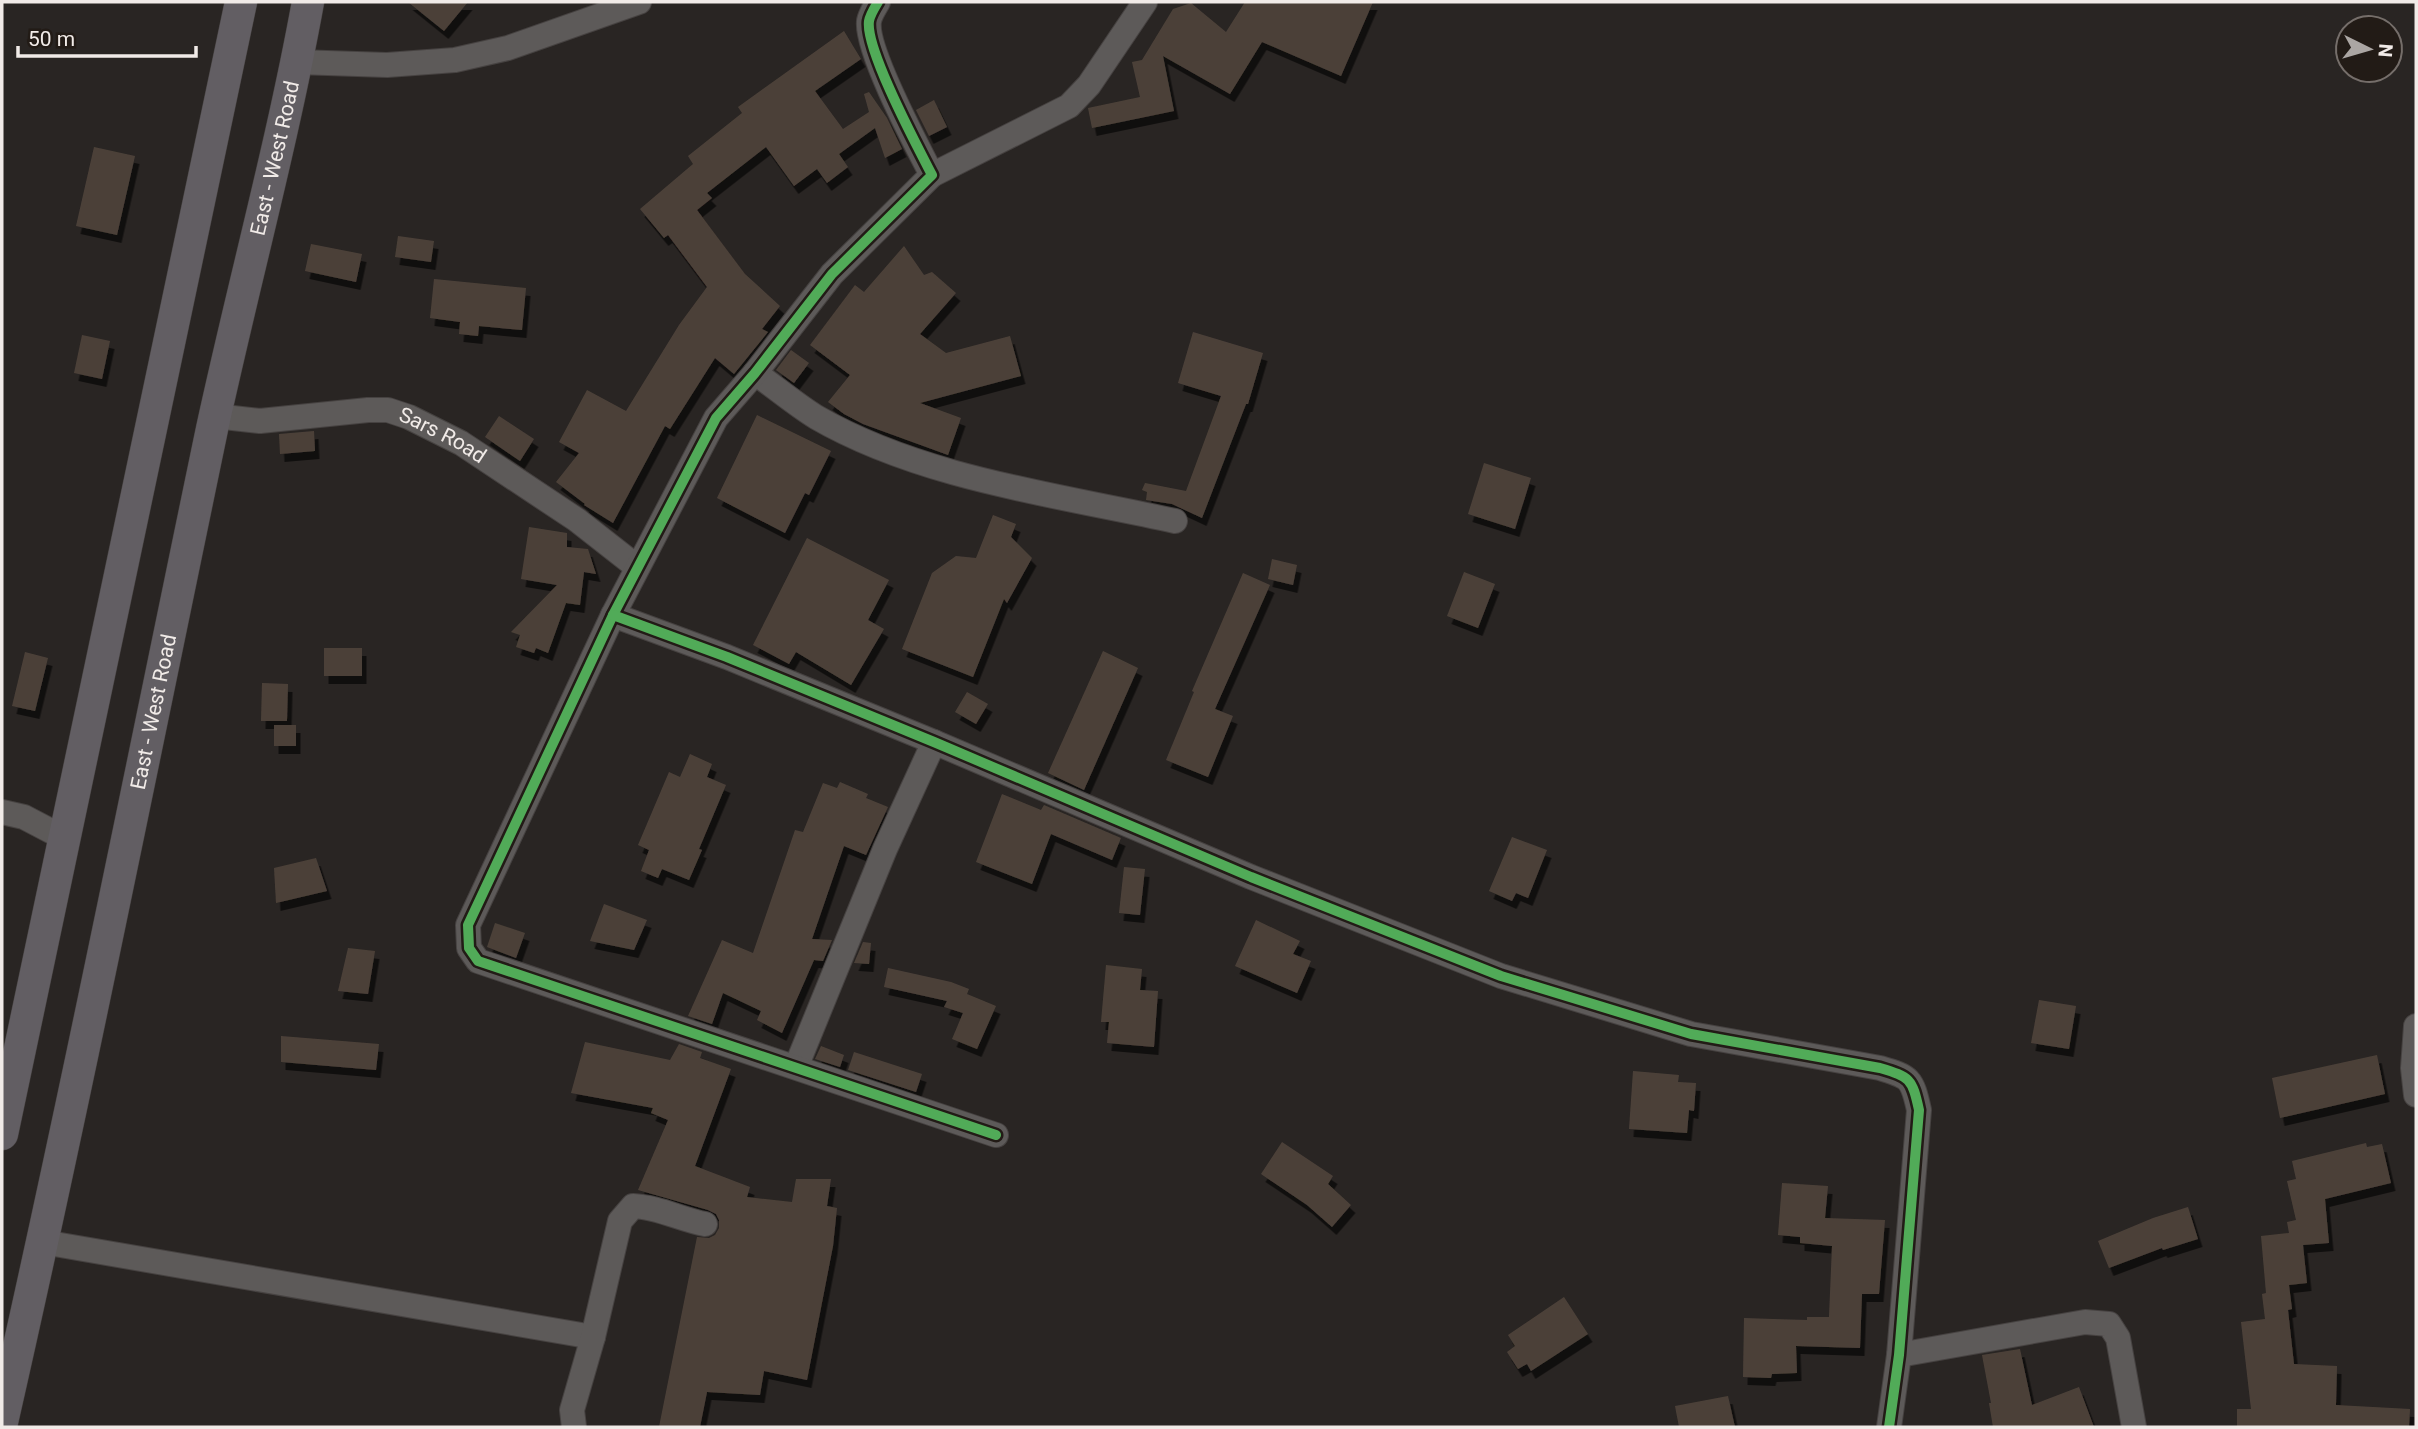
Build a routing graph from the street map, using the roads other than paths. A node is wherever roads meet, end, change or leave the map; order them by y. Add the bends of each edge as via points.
1 (241, 2) edge
2 (309, 2) edge
3 (575, 2) edge
4 (639, 2) edge
5 (878, 2) edge
6 (1145, 2) edge
7 (564, 27) junction
8 (297, 62) junction
9 (932, 175) junction
10 (755, 373) junction
11 (215, 416) junction
12 (1175, 521) dead end
13 (637, 567) junction
14 (613, 614) junction
15 (934, 742) junction
16 (2, 812) edge
17 (66, 839) junction
18 (2416, 1026) edge
19 (796, 1067) junction
20 (2416, 1095) edge
21 (2, 1134) edge
22 (996, 1135) dead end
23 (705, 1224) dead end
24 (43, 1242) junction
25 (593, 1337) junction
26 (11, 1342) edge
27 (1899, 1355) junction
28 (2, 1422) edge
29 (574, 1427) edge
30 (1889, 1427) edge
31 (2134, 1427) edge

1 - 17 main road
2 - 8 main road, East - West Road
3 - 7 street
4 - 7 street
5 - 9 street via 869,20 871,43
6 - 9 street via 1089,85 1069,106
7 - 8 street via 508,48 455,60 387,65
8 - 11 main road, East - West Road
9 - 10 street via 832,274
10 - 12 street via 816,416 893,453 967,476
10 - 13 street via 716,418
11 - 13 street, Sars Road via 260,422 388,410 409,417 461,443 577,520
11 - 24 main road, East - West Road
13 - 14 street
14 - 15 street
14 - 19 street via 468,925 468,948 478,961
15 - 19 street
15 - 27 street via 1251,877 1501,976 1691,1034 1906,1076 1919,1110
16 - 17 street via 24,817
17 - 21 main road
18 - 20 street
19 - 22 street
23 - 25 street via 652,1206 633,1206 620,1221
24 - 25 street
24 - 26 main road, East - West Road
25 - 29 street via 572,1410
26 - 28 main road, East - West Road
27 - 30 street
27 - 31 street via 2084,1322 2109,1324 2118,1338

